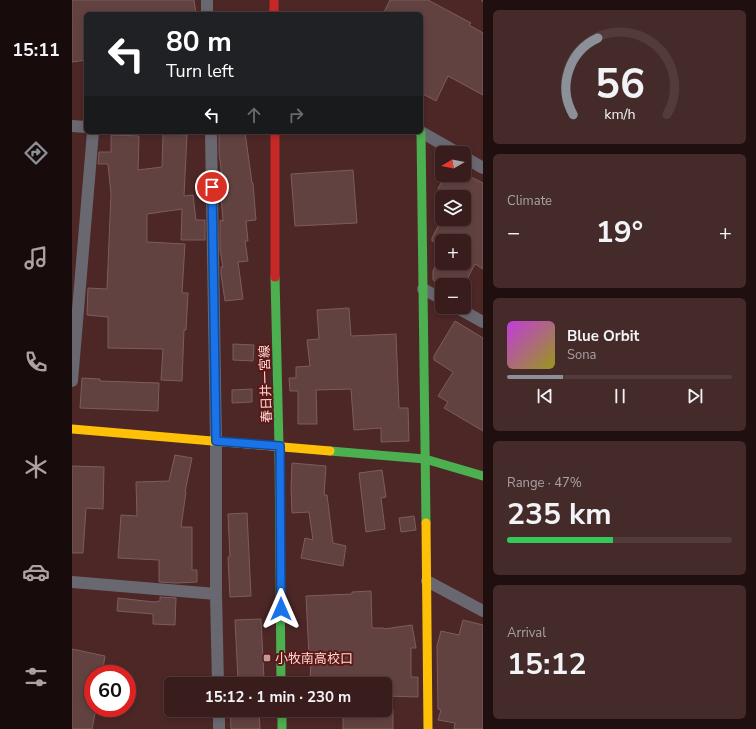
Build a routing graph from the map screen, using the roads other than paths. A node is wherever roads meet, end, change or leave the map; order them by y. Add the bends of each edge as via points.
1 (207, 0) edge
2 (274, 0) edge
3 (207, 12) edge
4 (274, 12) edge
5 (72, 126) edge
6 (84, 127) edge
7 (423, 133) edge
8 (93, 134) edge
9 (211, 134) edge
10 (275, 134) edge
11 (421, 134) edge
12 (446, 146) edge
13 (471, 161) edge
14 (483, 168) edge
15 (424, 289) junction
16 (435, 295) edge
17 (469, 314) edge
18 (483, 322) edge
19 (72, 380) edge
20 (72, 429) edge
21 (216, 441) junction
22 (280, 446) junction
23 (425, 459) junction
24 (483, 476) edge
25 (427, 581) junction
26 (72, 582) edge
27 (216, 594) junction
28 (483, 611) edge
29 (218, 677) edge
30 (281, 677) edge
31 (219, 717) edge
32 (282, 717) edge
33 (219, 729) edge
34 (282, 729) edge
35 (428, 729) edge

1 - 3 street
2 - 4 street
5 - 6 street
7 - 12 street
8 - 19 street
9 - 21 street
10 - 22 street, 春日井一宮線 via 274,256
11 - 15 street
13 - 14 street
15 - 16 street
15 - 23 street
17 - 18 street
20 - 21 street
21 - 22 street
21 - 27 street
22 - 23 street
22 - 30 street, 春日井一宮線
23 - 24 street
23 - 25 street
25 - 28 street
25 - 35 street
26 - 27 street
27 - 29 street
31 - 33 street
32 - 34 street

